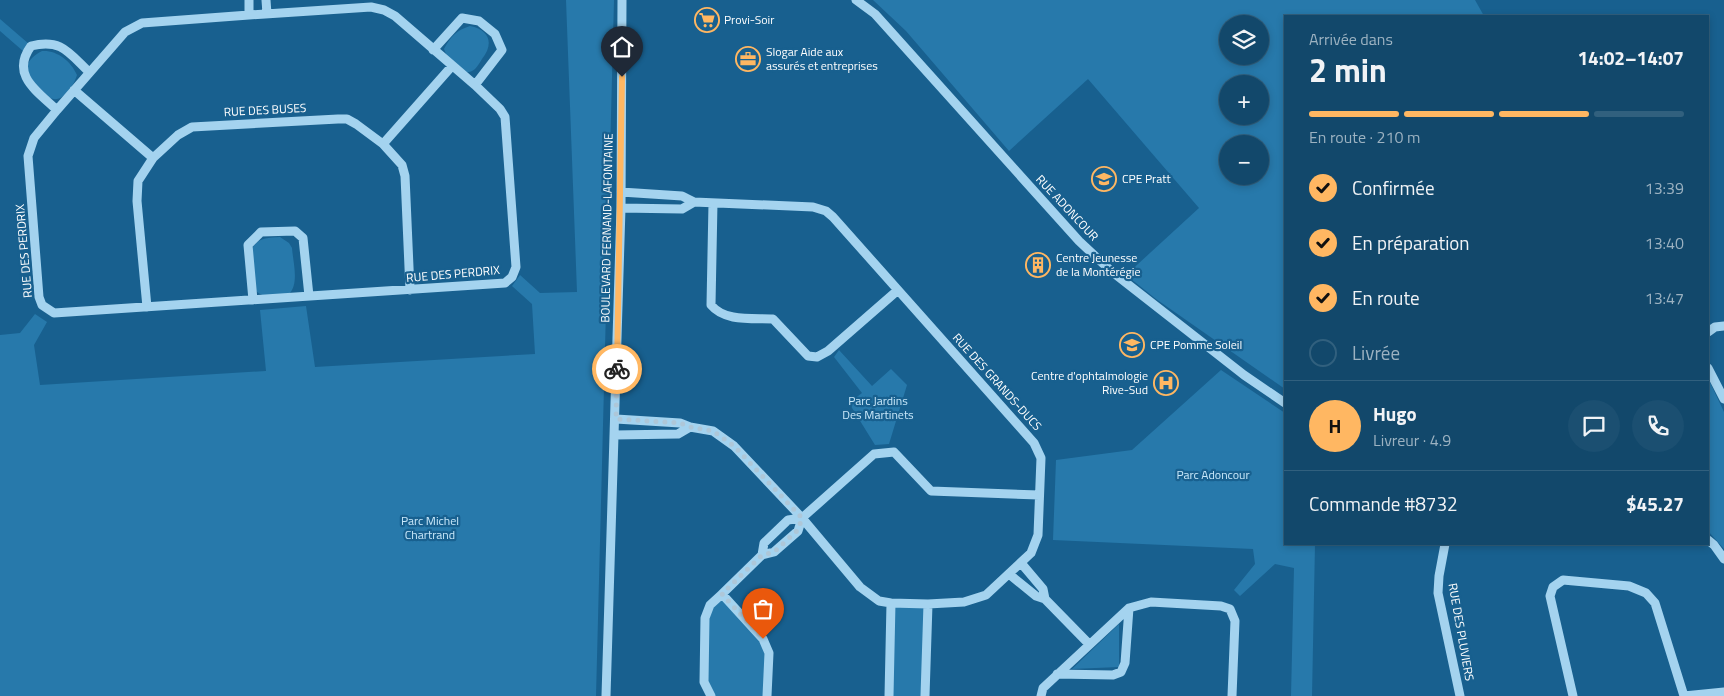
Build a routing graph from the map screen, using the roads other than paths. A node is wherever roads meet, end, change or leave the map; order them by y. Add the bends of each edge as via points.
1 (249, 0) edge
2 (266, 0) edge
3 (622, 0) edge
4 (856, 0) edge
5 (267, 14) junction
6 (249, 15) junction
7 (433, 50) junction
8 (452, 66) junction
9 (89, 72) junction
10 (475, 85) junction
11 (74, 90) junction
12 (56, 110) junction
13 (383, 144) junction
14 (153, 158) junction
15 (621, 192) junction
16 (694, 202) junction
17 (713, 203) junction
18 (621, 208) junction
19 (410, 290) junction
20 (898, 290) junction
21 (309, 296) junction
22 (253, 300) junction
23 (147, 307) junction
24 (1724, 326) edge
25 (1709, 331) edge
26 (1709, 370) edge
27 (1724, 399) edge
28 (1284, 402) edge
29 (616, 419) junction
30 (690, 427) junction
31 (615, 435) junction
32 (1039, 495) junction
33 (802, 518) junction
34 (1709, 541) edge
35 (1445, 545) edge
36 (762, 555) junction
37 (1724, 559) edge
38 (1021, 563) junction
39 (1010, 574) junction
40 (722, 594) junction
41 (1045, 599) junction
42 (891, 603) junction
43 (928, 604) junction
44 (1129, 608) junction
45 (1089, 644) junction
46 (1058, 674) junction
47 (1724, 692) edge
48 (606, 696) edge
49 (711, 696) edge
50 (767, 696) edge
51 (889, 696) edge
52 (925, 696) edge
53 (1041, 696) edge
54 (1232, 696) edge
55 (1460, 696) edge
56 (1573, 696) edge
57 (1684, 696) edge

1 - 6 street
2 - 5 street
3 - 15 street, BOULEVARD FERNAND-LAFONTAINE
4 - 28 street, RUE ADONCOUR via 874,14 1078,240 1111,271
5 - 6 street, RUE DES PERDRIX
5 - 7 street, RUE DES PERDRIX via 372,7 395,16
6 - 9 street, RUE DES PERDRIX via 142,23 125,32
7 - 8 street, RUE DES PERDRIX
7 - 10 street via 462,18 479,21 495,34 502,50
8 - 10 street, RUE DES PERDRIX
8 - 13 street
9 - 11 street, RUE DES PERDRIX
9 - 12 street via 64,48 53,43 31,46 23,61 23,72 30,84
10 - 19 street, RUE DES PERDRIX via 500,108 507,122 516,268 505,284
11 - 12 street, RUE DES PERDRIX
11 - 14 street
12 - 23 street, RUE DES PERDRIX via 34,138 28,156 42,305 54,313
13 - 14 street, RUE DES BUSES via 347,120 192,127
13 - 19 street, RUE DES BUSES via 402,165 405,176
14 - 23 street, RUE DES BUSES via 138,181 137,201
15 - 16 street, RUE DES GRANDS-DUCS via 682,196
15 - 18 street, BOULEVARD FERNAND-LAFONTAINE
16 - 17 street, RUE DES GRANDS-DUCS
16 - 18 street, RUE DES GRANDS-DUCS via 682,209
17 - 20 street, RUE DES GRANDS-DUCS via 812,207 826,211
17 - 20 street via 711,305 717,312 728,316 773,319 808,356 817,357 828,352
18 - 29 street, BOULEVARD FERNAND-LAFONTAINE
19 - 21 street, RUE DES PERDRIX
20 - 32 street, RUE DES GRANDS-DUCS via 1034,442 1040,458
21 - 22 street, RUE DES PERDRIX
21 - 22 street via 303,238 295,231 261,232 248,245
22 - 23 street, RUE DES PERDRIX
24 - 25 street
26 - 27 street
29 - 30 street, RUE DES GRANDS-DUCS via 680,423
29 - 31 street, BOULEVARD FERNAND-LAFONTAINE
30 - 31 street, RUE DES GRANDS-DUCS via 678,434
30 - 33 street, RUE DES GRANDS-DUCS via 713,431 734,446
31 - 48 street, BOULEVARD FERNAND-LAFONTAINE
32 - 33 street via 931,491 894,452 874,454
32 - 38 street, RUE DES GRANDS-DUCS via 1038,535 1031,553
33 - 36 street via 798,530 774,552
33 - 36 street via 788,520 764,543
33 - 42 street, RUE DES GRANDS-DUCS via 860,587 879,602
34 - 37 street
35 - 55 street, RUE DES PLUVIERS via 1438,592
36 - 40 street
38 - 39 street, RUE DES GRANDS-DUCS
38 - 41 street via 1043,590
39 - 41 street via 1036,596
39 - 43 street, RUE DES GRANDS-DUCS via 986,595 964,602
40 - 49 street via 710,605 705,618 704,682
40 - 50 street via 763,639 769,654
41 - 45 street
42 - 43 street, RUE DES GRANDS-DUCS
42 - 51 street
43 - 52 street
44 - 45 street
44 - 46 street via 1125,663 1121,672 1113,675
44 - 54 street via 1151,602 1221,606 1230,610 1235,621
45 - 46 street
46 - 53 street via 1043,688
47 - 57 street
56 - 57 street via 1550,596 1554,587 1563,580 1629,586 1646,593 1656,603

